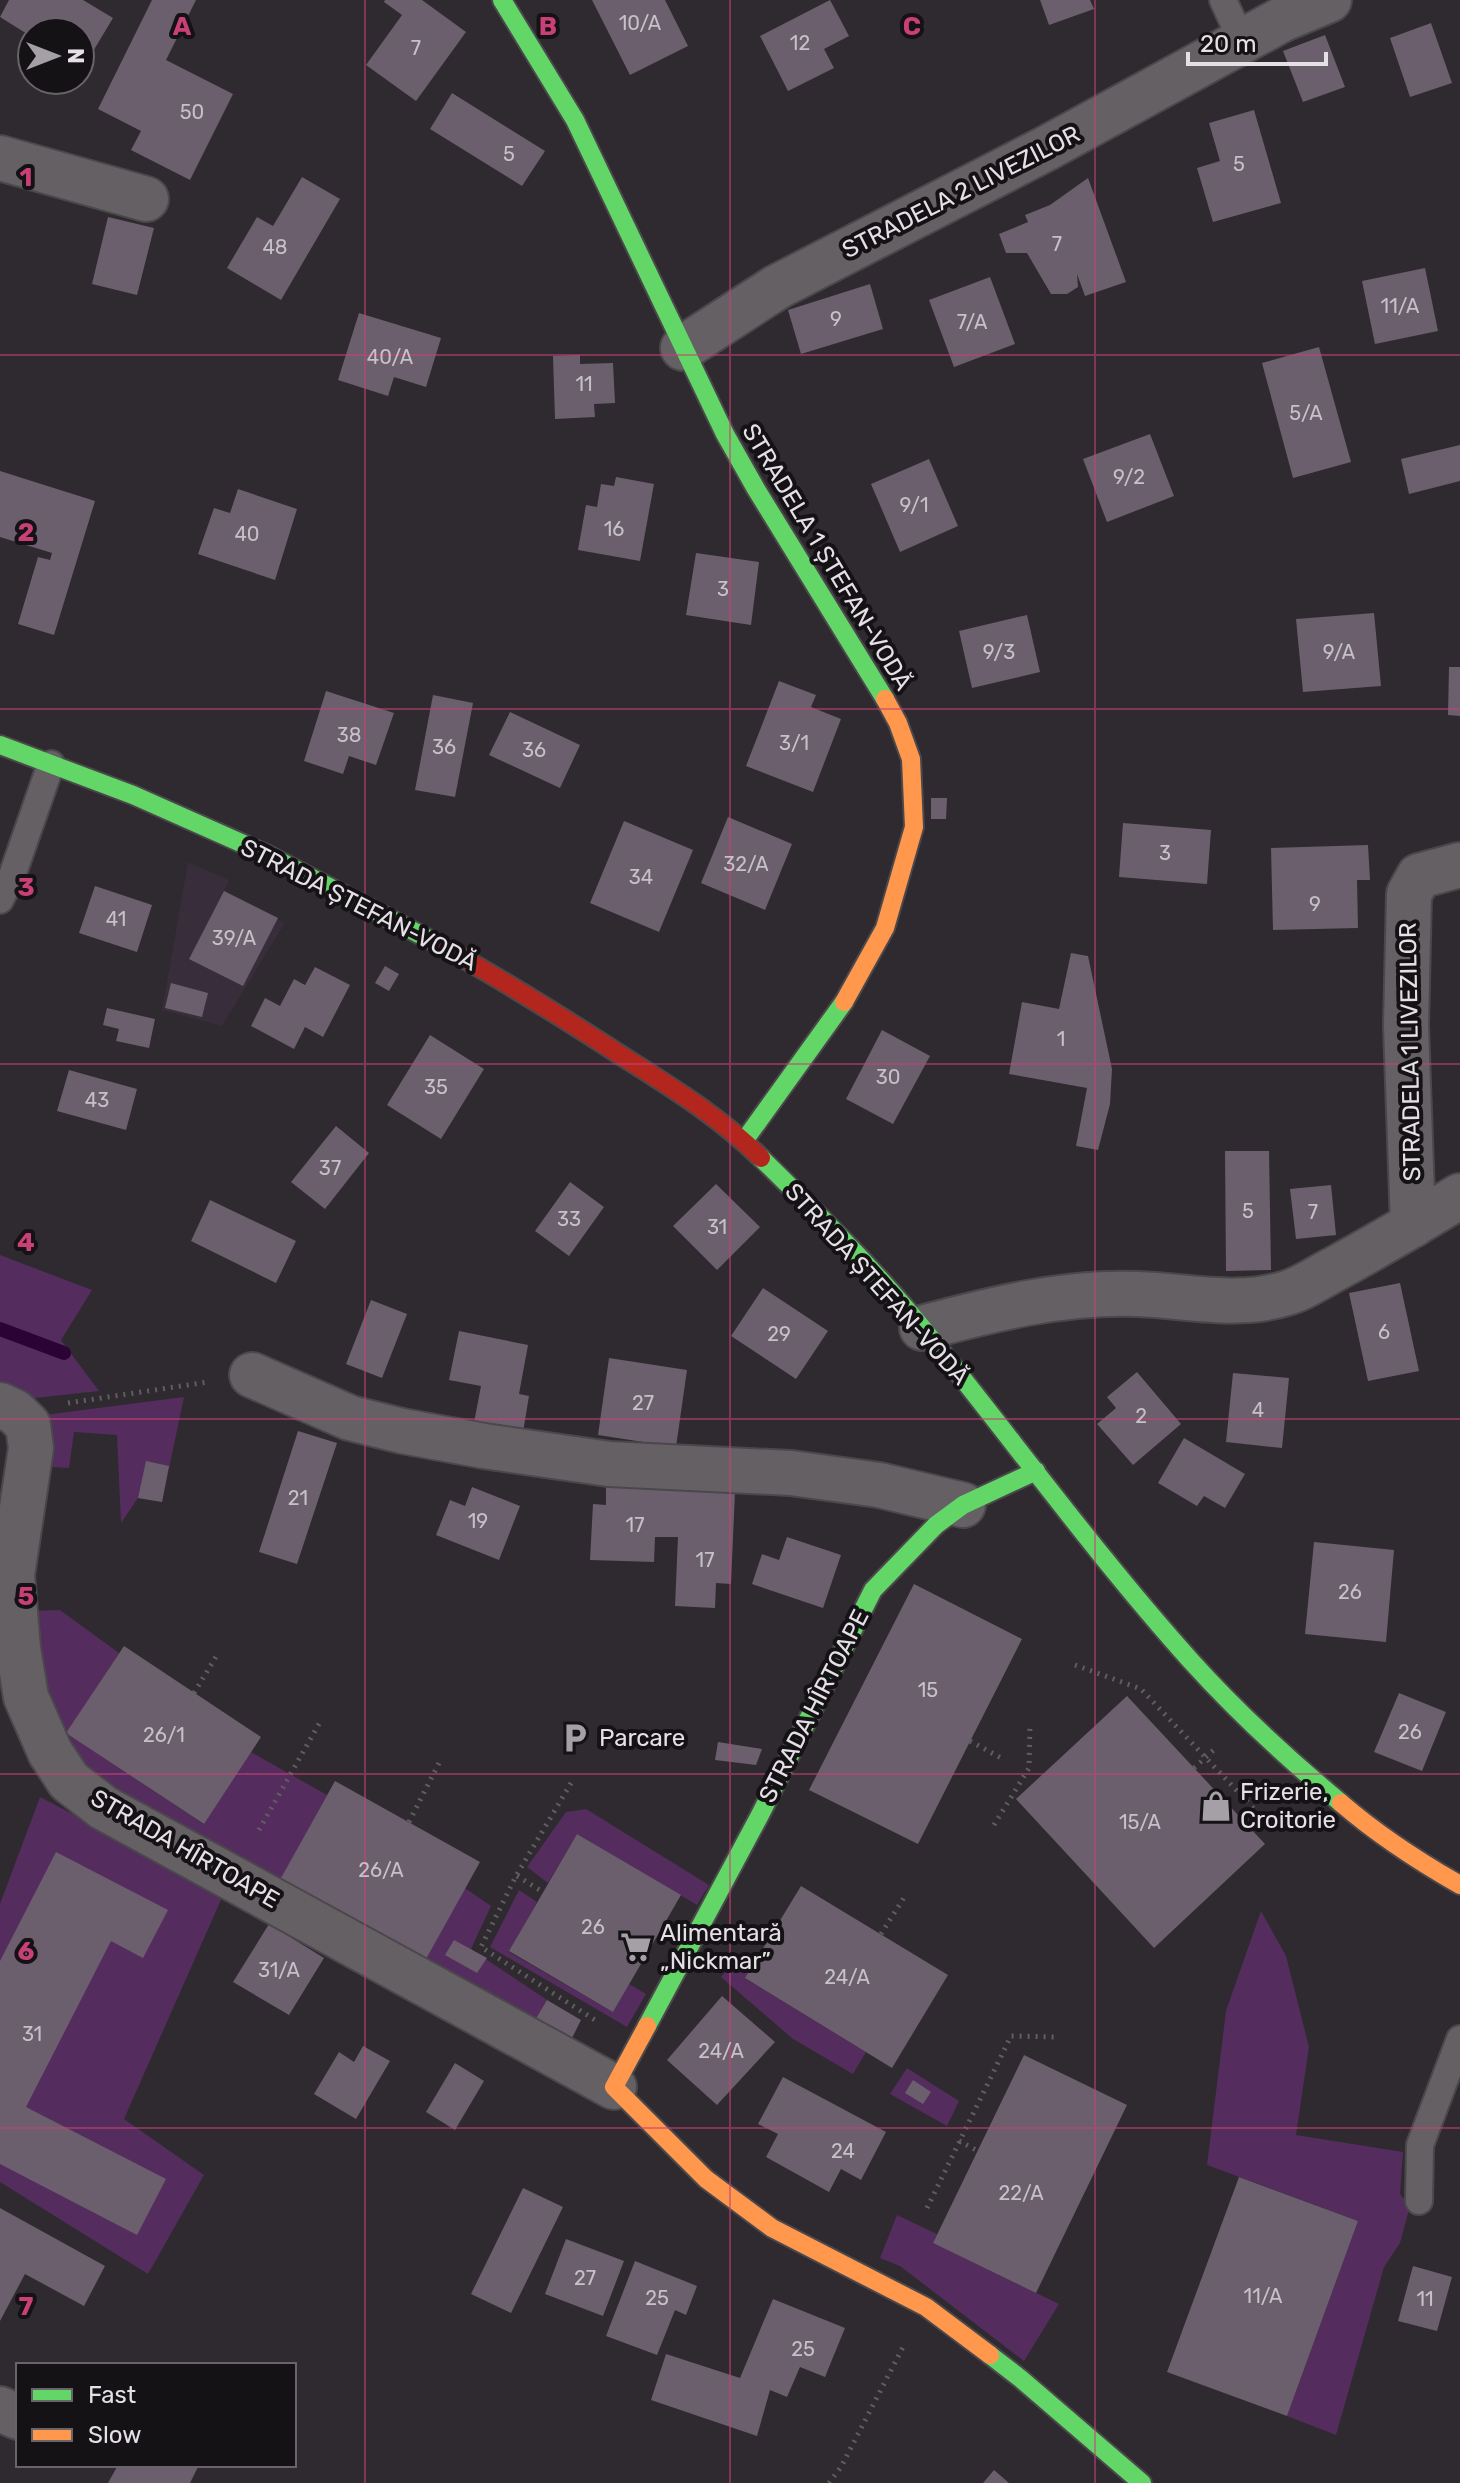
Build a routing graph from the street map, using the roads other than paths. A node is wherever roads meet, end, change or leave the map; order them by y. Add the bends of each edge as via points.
1 (502, 0) edge
2 (1223, 0) edge
3 (1329, 0) edge
4 (1242, 41) junction
5 (0, 158) edge
6 (146, 199) dead end
7 (683, 348) junction
8 (0, 745) edge
9 (51, 764) junction
10 (1460, 865) edge
11 (0, 900) edge
12 (744, 1141) junction
13 (1460, 1196) edge
14 (1413, 1225) junction
15 (922, 1328) junction
16 (252, 1375) road end
17 (0, 1405) edge
18 (1036, 1471) junction
19 (963, 1505) junction
20 (1460, 1885) edge
21 (1460, 2039) edge
22 (614, 2087) junction
23 (1419, 2201) dead end
24 (1142, 2483) edge

1 - 7 street, STRADELA 1 ȘTEFAN-VODĂ via 575,120
2 - 4 lane
3 - 4 street, STRADELA 2 LIVEZILOR
4 - 7 street, STRADELA 2 LIVEZILOR via 777,287
5 - 6 street
7 - 12 street, STRADELA 1 ȘTEFAN-VODĂ via 756,489 898,723 911,759 914,795 914,827 885,928 852,991
8 - 9 street, STRADA ȘTEFAN-VODĂ
9 - 11 lane
9 - 12 street, STRADA ȘTEFAN-VODĂ via 266,854 445,947 690,1099
10 - 14 street, STRADELA 1 LIVEZILOR via 1419,876 1409,894 1406,1026
12 - 15 street, STRADA ȘTEFAN-VODĂ via 841,1237
13 - 14 street, STRADELA 1 LIVEZILOR
14 - 15 street, STRADELA 1 LIVEZILOR via 1292,1292 1227,1302 1137,1294 1053,1298
15 - 18 street, STRADA ȘTEFAN-VODĂ
16 - 19 street via 350,1418 471,1444 609,1464 791,1473 879,1485
17 - 22 street, STRADA HÎRTOAPE via 28,1425 31,1448 12,1575 26,1697 69,1781 104,1808
18 - 19 street, STRADA HÎRTOAPE
18 - 20 street, STRADA ȘTEFAN-VODĂ via 1193,1663 1290,1760 1369,1827
19 - 22 street, STRADA HÎRTOAPE via 873,1590 754,1828
21 - 23 lane via 1420,2145
22 - 24 street, STRADA HÎRTOAPE via 706,2179 772,2228 926,2307 1021,2379

